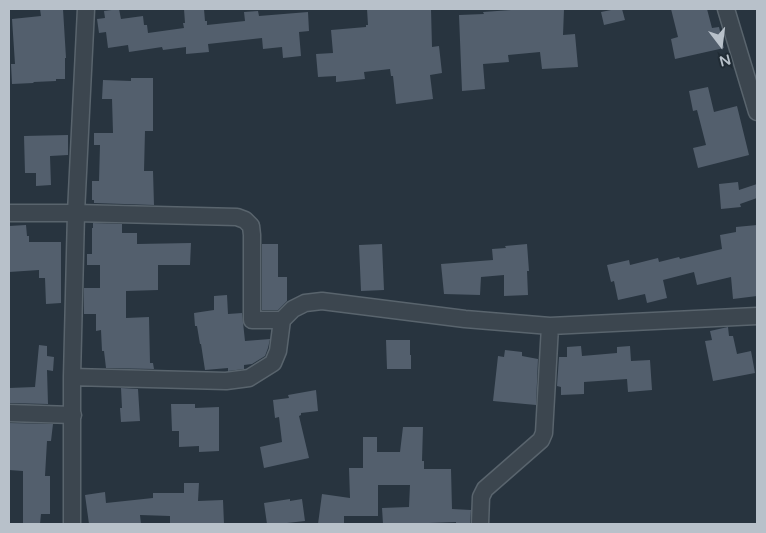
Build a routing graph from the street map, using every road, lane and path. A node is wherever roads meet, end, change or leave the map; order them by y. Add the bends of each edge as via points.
1 (86, 9) edge
2 (726, 9) edge
3 (757, 112) edge
4 (9, 213) edge
5 (76, 213) junction
6 (757, 316) edge
7 (282, 320) junction
8 (550, 326) junction
9 (72, 377) junction
10 (9, 413) edge
11 (73, 415) junction
12 (72, 524) edge
13 (480, 524) edge

1 - 5 street
2 - 3 street
4 - 5 street
5 - 7 street via 237,217 245,220 251,226 252,235 252,320
5 - 9 street
6 - 8 street
7 - 8 street via 305,302 322,301
7 - 9 street via 273,363 249,378 226,381
8 - 13 street via 542,440 485,489 481,497
9 - 11 street
10 - 11 street
11 - 12 street

